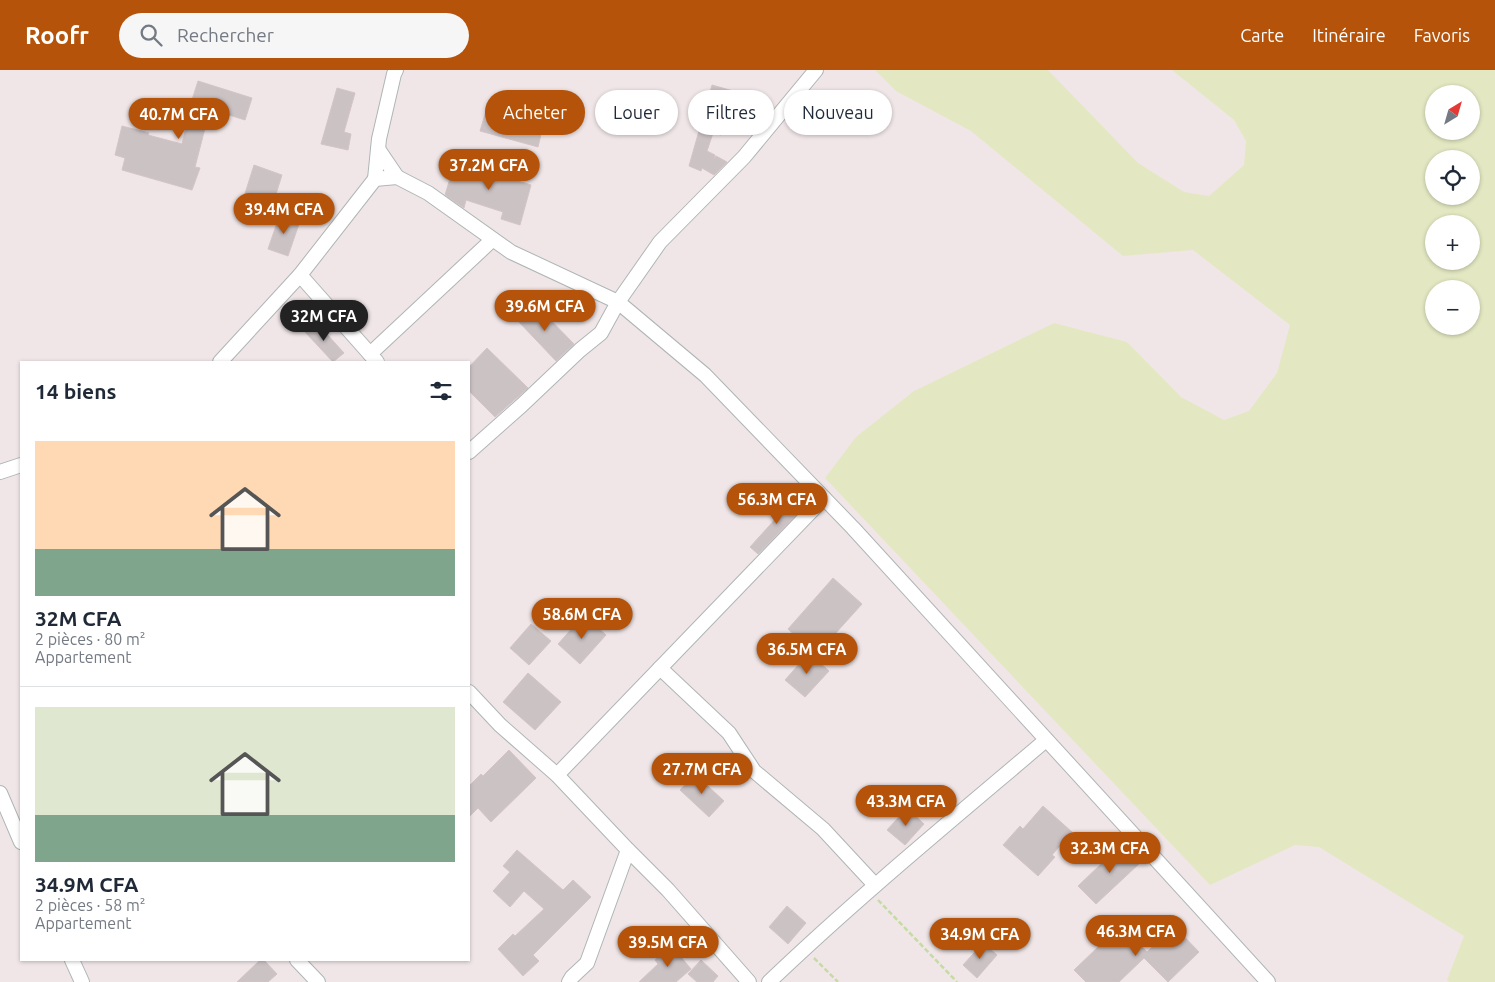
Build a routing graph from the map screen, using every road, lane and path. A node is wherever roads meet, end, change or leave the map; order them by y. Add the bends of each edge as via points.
1 (396, 70) edge
2 (816, 70) edge
3 (378, 149) junction
4 (396, 178) junction
5 (375, 180) junction
6 (492, 240) junction
7 (300, 275) junction
8 (618, 302) junction
9 (374, 358) edge
10 (221, 361) edge
11 (470, 451) edge
12 (20, 465) edge
13 (0, 472) edge
14 (824, 498) junction
15 (660, 668) junction
16 (470, 693) edge
17 (1046, 740) junction
18 (557, 775) junction
19 (0, 793) edge
20 (20, 840) edge
21 (628, 850) junction
22 (872, 888) junction
23 (804, 948) junction
24 (72, 961) edge
25 (298, 961) edge
26 (82, 982) edge
27 (318, 982) edge
28 (569, 982) edge
29 (749, 982) edge
30 (769, 982) edge
31 (838, 982) edge
32 (956, 982) edge
33 (1268, 982) edge

1 - 3 street
2 - 8 street via 744,157 660,242
3 - 4 street
3 - 5 street
4 - 5 street
4 - 6 street via 428,193
5 - 7 street
6 - 8 street
6 - 9 street
7 - 9 street
7 - 10 street
8 - 11 street via 601,333
8 - 14 street via 706,376
12 - 13 street
14 - 15 street
14 - 17 street
15 - 18 street
15 - 22 street via 729,733 754,771 823,829
16 - 18 street via 500,725
17 - 22 street
17 - 33 street
18 - 21 street
19 - 20 street
21 - 28 street via 587,963
21 - 29 street
22 - 23 street
22 - 32 path
23 - 30 street
23 - 31 path
24 - 26 street
25 - 27 street

